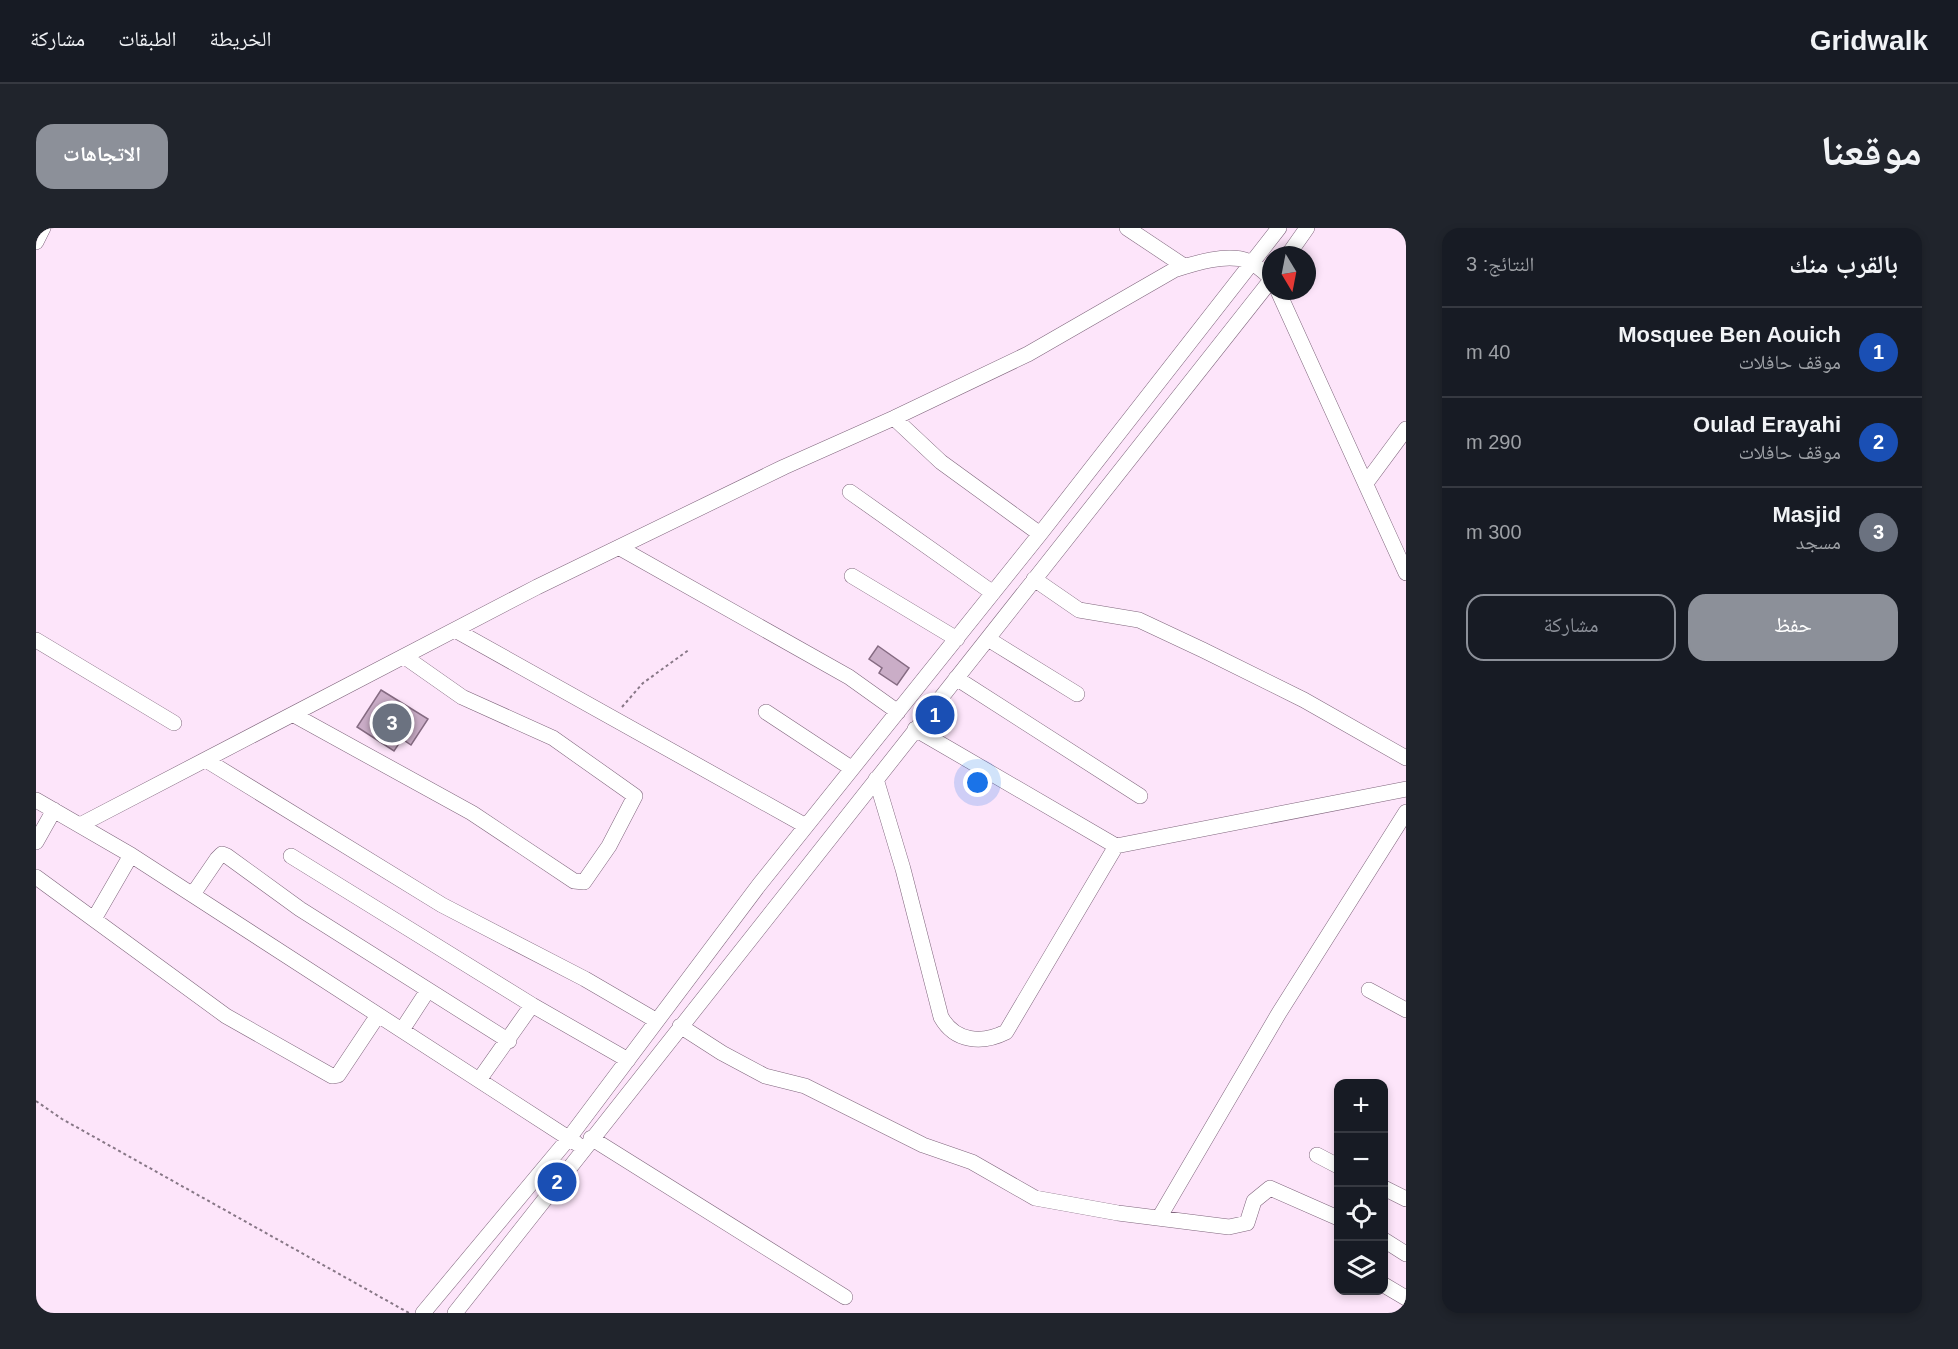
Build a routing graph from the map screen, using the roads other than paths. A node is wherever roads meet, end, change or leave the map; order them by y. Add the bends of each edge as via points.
1 (43, 228) edge
2 (1127, 228) edge
3 (1279, 228) edge
4 (1307, 228) edge
5 (36, 242) edge
6 (1294, 246) edge
7 (1251, 262) junction
8 (1184, 267) junction
9 (1262, 271) edge
10 (1262, 290) edge
11 (1282, 300) edge
12 (894, 418) junction
13 (1406, 429) edge
14 (1366, 483) junction
15 (850, 492) dead end
16 (1040, 534) junction
17 (620, 548) junction
18 (1406, 573) edge
19 (852, 576) dead end
20 (1034, 579) junction
21 (993, 593) junction
22 (455, 630) junction
23 (957, 639) junction
24 (988, 639) junction
25 (36, 640) edge
26 (405, 657) junction
27 (956, 678) junction
28 (1077, 694) dead end
29 (766, 712) dead end
30 (898, 712) junction
31 (294, 715) junction
32 (174, 723) dead end
33 (915, 729) junction
34 (1406, 758) edge
35 (206, 760) junction
36 (850, 768) junction
37 (876, 779) junction
38 (1406, 789) edge
39 (1140, 796) dead end
40 (36, 800) edge
41 (54, 810) junction
42 (1406, 812) edge
43 (80, 825) junction
44 (806, 826) junction
45 (36, 842) edge
46 (1116, 846) junction
47 (131, 855) junction
48 (291, 856) dead end
49 (36, 878) edge
50 (193, 894) junction
51 (94, 919) junction
52 (721, 935) junction
53 (741, 950) junction
54 (428, 990) junction
55 (1369, 990) dead end
56 (532, 1005) junction
57 (1406, 1010) edge
58 (378, 1015) junction
59 (657, 1021) junction
60 (680, 1026) junction
61 (402, 1030) junction
62 (509, 1041) junction
63 (628, 1060) junction
64 (479, 1080) junction
65 (569, 1138) junction
66 (587, 1143) junction
67 (1317, 1155) dead end
68 (1334, 1164) edge
69 (1388, 1190) edge
70 (1406, 1199) edge
71 (1334, 1216) edge
72 (1159, 1218) junction
73 (1385, 1241) edge
74 (1406, 1254) edge
75 (1388, 1288) edge
76 (845, 1297) dead end
77 (1406, 1298) edge
78 (423, 1313) edge
79 (455, 1313) edge

1 - 5 street
2 - 8 street
3 - 7 street
4 - 6 street
7 - 8 street via 1235,259
7 - 9 street
7 - 16 street
8 - 12 street via 1028,354
10 - 20 street
11 - 14 street
12 - 16 street via 941,462
12 - 17 street
13 - 14 street
14 - 18 street
15 - 21 street
16 - 21 street
17 - 22 street
17 - 30 street via 849,677
19 - 23 street
20 - 24 street
20 - 34 street via 1079,610 1139,620 1203,650 1304,700
21 - 23 street
22 - 26 street
22 - 44 street
23 - 30 street
24 - 27 street
24 - 28 street
25 - 32 street
26 - 31 street
26 - 31 street via 462,697 553,738 635,796 609,846 584,882 574,881 472,813
27 - 33 street
27 - 39 street
29 - 36 street
30 - 36 street
31 - 35 street
33 - 37 street
33 - 46 street
35 - 43 street
35 - 59 street via 442,905
36 - 44 street
37 - 46 street via 941,1017 951,1032 961,1037 983,1039 1006,1032
37 - 53 street
38 - 46 street
40 - 41 street
41 - 43 street
41 - 45 street
42 - 72 street via 1279,1013
43 - 47 street
44 - 52 street
47 - 50 street
47 - 51 street
48 - 56 street
49 - 51 street
50 - 54 street via 217,859 222,854 227,856 300,909
50 - 58 street
51 - 58 street via 225,1016 332,1076 338,1075
52 - 53 street
52 - 59 street
53 - 60 street
54 - 61 street
54 - 62 street
55 - 57 street
56 - 62 street
56 - 63 street
58 - 61 street
59 - 63 street
60 - 66 street
60 - 72 street via 765,1076 805,1086 923,1145 972,1162 1035,1198
61 - 64 street
62 - 64 street
63 - 65 street
64 - 65 street
65 - 66 street
65 - 78 street
66 - 76 street
66 - 79 street
67 - 68 street
69 - 70 street
71 - 72 street via 1270,1188 1254,1201 1247,1223 1241,1227
73 - 74 street
75 - 77 street

